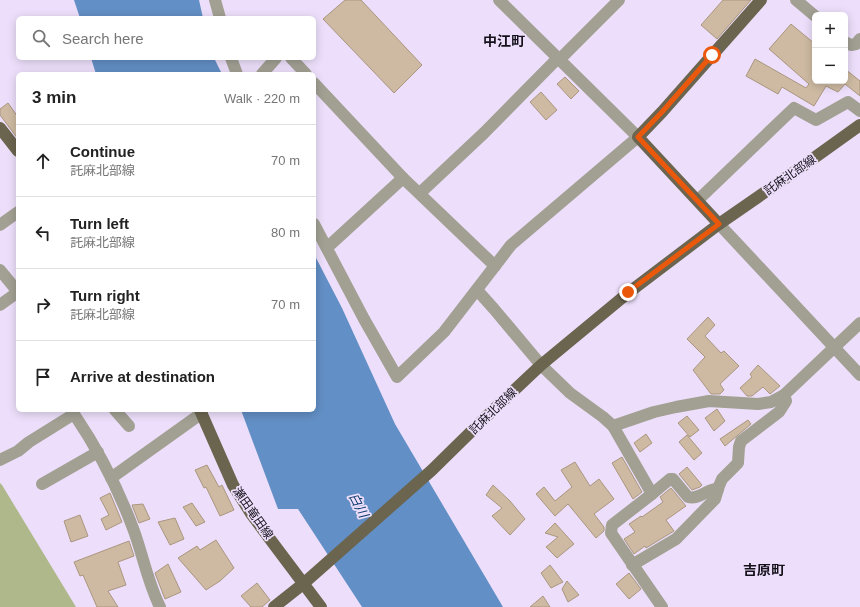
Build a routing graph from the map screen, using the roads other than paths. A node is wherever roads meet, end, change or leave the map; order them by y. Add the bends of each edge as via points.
1 (215, 0) edge
2 (500, 0) edge
3 (619, 0) edge
4 (761, 0) edge
5 (796, 0) edge
6 (812, 13) edge
7 (219, 16) edge
8 (860, 39) edge
9 (848, 44) edge
10 (560, 59) junction
11 (231, 60) edge
12 (274, 60) edge
13 (293, 60) edge
14 (236, 72) edge
15 (264, 72) edge
16 (304, 72) edge
17 (316, 84) edge
18 (860, 111) edge
19 (860, 125) edge
20 (0, 128) edge
21 (638, 137) junction
22 (16, 148) edge
23 (403, 178) junction
24 (420, 193) junction
25 (698, 200) junction
26 (16, 213) edge
27 (719, 224) junction
28 (0, 225) edge
29 (316, 228) edge
30 (331, 244) dead end
31 (495, 266) junction
32 (0, 270) edge
33 (16, 290) edge
34 (477, 290) junction
35 (16, 294) edge
36 (0, 306) edge
37 (860, 323) edge
38 (833, 347) junction
39 (542, 365) junction
40 (860, 375) edge
41 (784, 395) junction
42 (74, 412) edge
43 (117, 412) edge
44 (201, 412) edge
45 (129, 426) dead end
46 (613, 426) junction
47 (98, 452) junction
48 (0, 460) edge
49 (112, 478) junction
50 (42, 484) dead end
51 (718, 489) junction
52 (652, 494) junction
53 (632, 564) junction
54 (303, 584) junction
55 (160, 607) edge
56 (274, 607) edge
57 (321, 607) edge
58 (662, 607) edge

1 - 7 street
2 - 10 street
3 - 10 street
4 - 21 main road
5 - 6 street
8 - 9 street via 856,44
10 - 21 street
10 - 24 street
11 - 14 street
12 - 15 street
13 - 16 street
17 - 23 street
18 - 25 street via 848,102 816,120 794,108
19 - 27 main road, 託麻北部線
20 - 22 main road
21 - 25 main road
21 - 31 street via 511,245
23 - 24 street
23 - 30 street
24 - 31 street
25 - 27 main road
26 - 28 street
27 - 38 street
27 - 39 main road, 託麻北部線 via 628,292
29 - 34 street via 397,377 444,332
31 - 34 street
32 - 33 street
34 - 39 street
35 - 36 street
37 - 38 street
38 - 40 street
38 - 41 street
39 - 46 street via 570,394
39 - 54 main road, 託麻北部線 via 432,470
41 - 46 street via 771,402 758,404 709,401 654,412
41 - 51 street via 786,401 780,412 741,441 738,463 722,479
42 - 47 street
42 - 48 street via 18,451
43 - 45 street
44 - 49 street
44 - 54 main road, 瀬田竜田線 via 233,485
46 - 52 street
47 - 49 street
47 - 50 street
49 - 55 street via 134,532 153,594
51 - 52 street via 710,489 698,497 691,498 670,478
51 - 53 street via 716,499 676,539
52 - 53 street via 612,525 610,533
53 - 58 street
54 - 56 main road, 託麻北部線
54 - 57 main road, 瀬田竜田線

